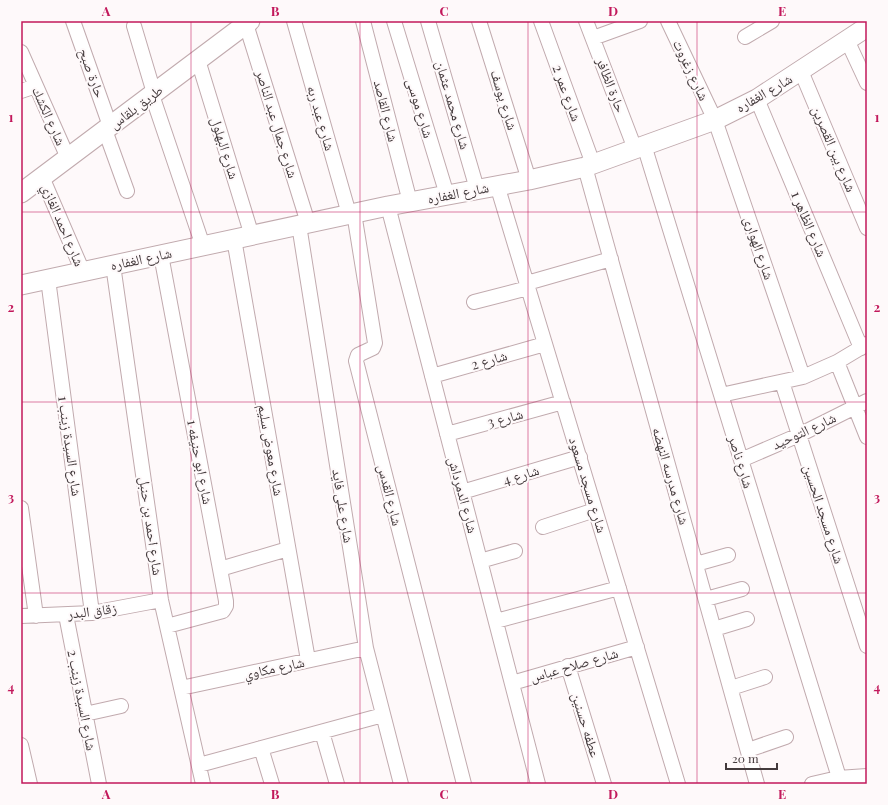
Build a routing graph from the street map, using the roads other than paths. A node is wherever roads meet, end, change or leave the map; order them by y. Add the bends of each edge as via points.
1 (73, 21) edge
2 (294, 21) edge
3 (363, 21) edge
4 (394, 21) edge
5 (428, 21) edge
6 (479, 21) edge
7 (541, 21) edge
8 (586, 21) edge
9 (640, 21) edge
10 (668, 21) edge
11 (772, 21) edge
12 (248, 22) edge
13 (134, 26) dead end
14 (867, 27) edge
15 (745, 36) dead end
16 (593, 38) junction
17 (847, 40) junction
18 (21, 52) edge
19 (198, 60) junction
20 (801, 71) junction
21 (867, 83) edge
22 (36, 86) junction
23 (21, 91) edge
24 (153, 94) junction
25 (758, 99) junction
26 (715, 120) junction
27 (108, 128) junction
28 (640, 147) junction
29 (68, 158) junction
30 (589, 166) junction
31 (42, 177) junction
32 (529, 180) junction
33 (497, 186) junction
34 (477, 189) junction
35 (126, 191) dead end
36 (21, 193) edge
37 (447, 195) junction
38 (410, 202) junction
39 (388, 206) junction
40 (352, 214) junction
41 (303, 224) junction
42 (867, 228) edge
43 (252, 236) junction
44 (234, 239) junction
45 (203, 246) junction
46 (161, 255) junction
47 (611, 259) junction
48 (113, 265) junction
49 (83, 272) junction
50 (48, 279) junction
51 (21, 285) edge
52 (528, 286) junction
53 (474, 302) dead end
54 (545, 344) junction
55 (864, 346) edge
56 (837, 362) junction
57 (432, 376) junction
58 (803, 377) junction
59 (782, 382) junction
60 (721, 395) junction
61 (563, 402) junction
62 (861, 404) edge
63 (447, 434) junction
64 (799, 435) junction
65 (867, 438) edge
66 (580, 457) junction
67 (741, 460) junction
68 (462, 492) junction
69 (21, 508) edge
70 (595, 510) junction
71 (543, 527) dead end
72 (288, 549) junction
73 (515, 551) dead end
74 (728, 555) dead end
75 (480, 561) junction
76 (696, 564) junction
77 (220, 569) junction
78 (619, 588) junction
79 (742, 589) dead end
80 (706, 599) junction
81 (161, 600) junction
82 (92, 613) junction
83 (66, 615) junction
84 (21, 616) edge
85 (36, 616) junction
86 (747, 619) dead end
87 (496, 621) junction
88 (167, 626) junction
89 (714, 628) junction
90 (637, 646) junction
91 (867, 646) edge
92 (366, 648) junction
93 (308, 660) junction
94 (568, 666) junction
95 (765, 677) dead end
96 (512, 683) junction
97 (181, 688) junction
98 (731, 688) junction
99 (121, 706) dead end
100 (85, 714) junction
101 (383, 715) junction
102 (322, 732) junction
103 (786, 737) dead end
104 (21, 745) edge
105 (261, 748) junction
106 (748, 750) junction
107 (199, 765) junction
108 (867, 776) edge
109 (840, 781) edge
110 (30, 784) edge
111 (99, 784) edge
112 (203, 784) edge
113 (272, 784) edge
114 (337, 784) edge
115 (401, 784) edge
116 (464, 784) edge
117 (538, 784) edge
118 (604, 784) edge
119 (678, 784) edge
120 (758, 784) edge
121 (812, 784) edge

1 - 27 street, حارة صبح
2 - 40 street, شارع عبد ربه
3 - 38 street, شارع القاصد
4 - 37 street, شارع موسى
5 - 34 street, شارع محمد عثمان
6 - 32 street, شارع يوسف
7 - 30 street, شارع عمر 2
8 - 16 street, حارة الظافر
9 - 16 street
10 - 26 street, شارع زغروت
11 - 15 street
12 - 19 street, طريق بلقاس
12 - 41 street, شارع جمال عبد الناصر
13 - 24 street
14 - 17 street, شارع الغفاره
16 - 28 street, حارة الظافر
17 - 20 street, شارع الغفاره
17 - 21 street
18 - 22 street, شارع الكشك
19 - 24 street, طريق بلقاس
19 - 43 street, شارع البهلول
20 - 25 street, شارع الغفاره
20 - 42 street, شارع بين القصرين
22 - 23 street
22 - 29 street, شارع الكشك
24 - 27 street, طريق بلقاس
24 - 45 street
25 - 26 street, شارع الغفاره
25 - 55 street, شارع الظاهر 1
26 - 28 street, شارع الغفاره
26 - 58 street, شارع الهوارى
27 - 29 street, طريق بلقاس
27 - 35 street, حارة صبح
28 - 30 street, شارع الغفاره
28 - 60 street, شارع ناصر
29 - 31 street, طريق بلقاس
30 - 32 street, شارع الغفاره
30 - 47 street, شارع مدرسه النهضه
31 - 36 street, طريق بلقاس
31 - 49 street, شارع احمد الغازي
32 - 33 street, شارع الغفاره
33 - 34 street, شارع الغفاره
33 - 52 street, شارع مسجد مسعود
34 - 37 street, شارع الغفاره
37 - 38 street, شارع الغفاره
38 - 39 street, شارع الغفاره
39 - 40 street, شارع الغفاره
39 - 57 street, شارع الدمرداش
40 - 41 street, شارع الغفاره
40 - 116 street, شارع القدس via 375,343 373,348 358,355 356,361
41 - 43 street, شارع الغفاره
41 - 92 street, شارع على فايد
43 - 44 street, شارع الغفاره
44 - 45 street, شارع الغفاره
44 - 72 street, شارع معوض سليم
45 - 46 street, شارع الغفاره
46 - 48 street, شارع الغفاره
46 - 77 street, شارع ابو حنيفه 1
47 - 52 street
47 - 76 street, شارع مدرسه النهضه
48 - 49 street, شارع الغفاره
48 - 81 street, شارع احمد بن حنبل
49 - 50 street, شارع الغفاره
50 - 51 street, شارع الغفاره
50 - 82 street, شارع السيدة زينب 1
52 - 53 street
52 - 54 street, شارع مسجد مسعود
54 - 57 street, شارع 2
54 - 61 street, شارع مسجد مسعود
55 - 56 street
56 - 58 street
56 - 62 street
57 - 63 street, شارع الدمرداش
58 - 59 street
59 - 60 street
59 - 64 street, شارع مسجد الحسين
60 - 67 street, شارع ناصر
61 - 63 street, شارع 3
61 - 66 street, شارع مسجد مسعود
62 - 64 street, شارع التوحيد
62 - 65 street
63 - 68 street, شارع الدمرداش
64 - 67 street, شارع التوحيد
64 - 91 street, شارع مسجد الحسين
66 - 68 street, شارع 4
66 - 70 street, شارع مسجد مسعود
67 - 109 street, شارع ناصر
68 - 75 street, شارع الدمرداش
69 - 85 street
70 - 71 street
70 - 78 street, شارع مسجد مسعود
72 - 77 street
72 - 93 street, شارع معوض سليم
73 - 75 street
74 - 76 street
75 - 87 street, شارع الدمرداش
76 - 80 street, شارع مدرسه النهضه
77 - 88 street, شارع ابو حنيفه 1 via 226,601 223,611
78 - 87 street
78 - 90 street, شارع مسجد مسعود
79 - 80 street
80 - 89 street, شارع مدرسه النهضه
81 - 82 street, زقاق البدر
81 - 88 street, شارع احمد بن حنبل
82 - 83 street, زقاق البدر
83 - 85 street, زقاق البدر
83 - 100 street, شارع السيدة زينب 2
84 - 85 street, زقاق البدر
86 - 89 street
87 - 96 street, شارع الدمرداش
88 - 97 street, شارع احمد بن حنبل
89 - 98 street, شارع مدرسه النهضه
90 - 94 street, شارع صلاح عباس
90 - 119 street, شارع مسجد مسعود
92 - 93 street, شارع مكاوي
92 - 101 street, شارع على فايد
93 - 97 street, شارع مكاوي
94 - 96 street, شارع صلاح عباس
94 - 118 street, عطفه حسنين
95 - 98 street
96 - 117 street, شارع الدمرداش
97 - 107 street, شارع احمد بن حنبل
98 - 106 street, شارع مدرسه النهضه
99 - 100 street
100 - 111 street, شارع السيدة زينب 2
101 - 102 street
101 - 115 street, شارع على فايد
102 - 105 street
102 - 114 street
103 - 106 street
104 - 110 street
105 - 107 street
105 - 113 street
106 - 120 street, شارع مدرسه النهضه
107 - 112 street, شارع احمد بن حنبل
108 - 109 street
109 - 121 street

